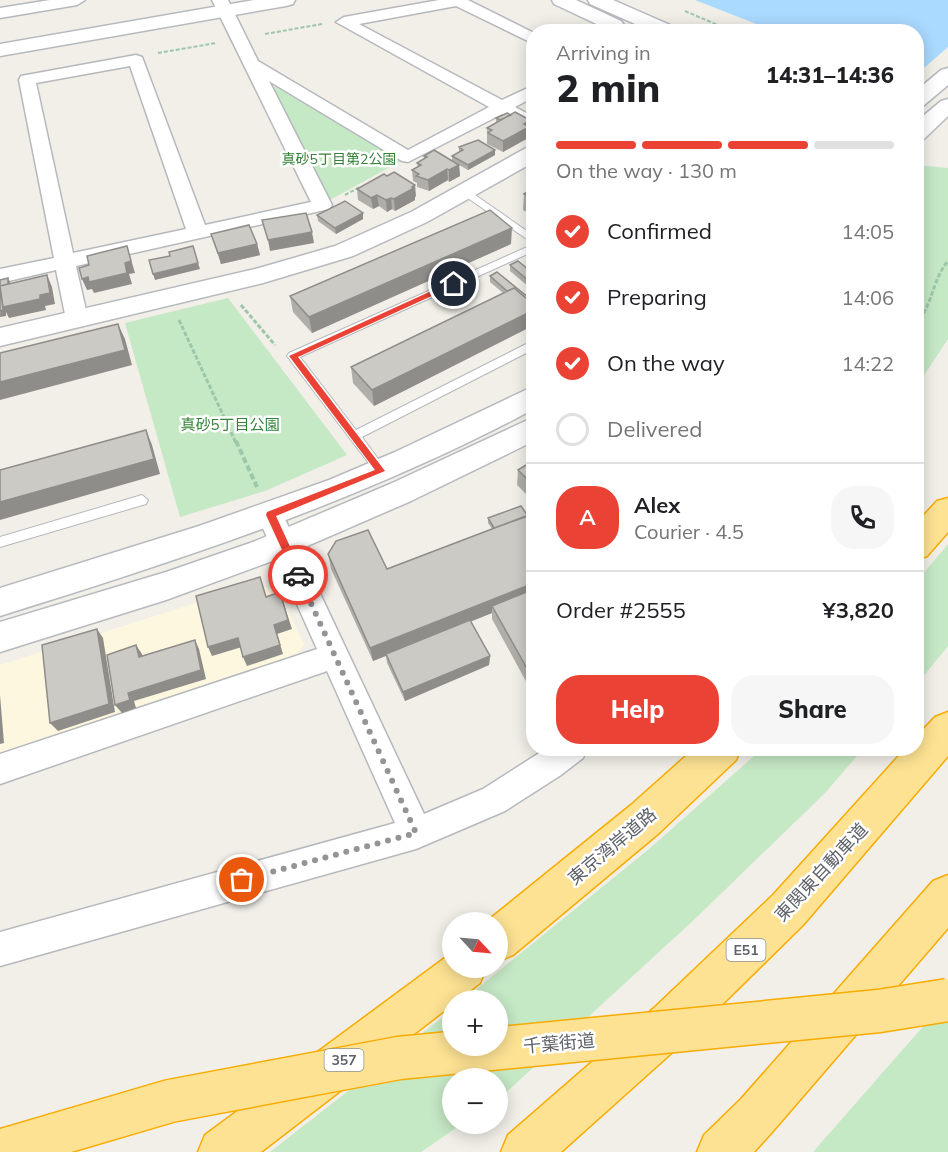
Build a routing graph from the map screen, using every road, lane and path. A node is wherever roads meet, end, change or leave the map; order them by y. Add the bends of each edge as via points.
1 (77, 0) edge
2 (286, 0) edge
3 (561, 0) edge
4 (597, 0) edge
5 (17, 5) edge
6 (222, 5) edge
7 (681, 9) dead end
8 (0, 13) edge
9 (613, 24) edge
10 (652, 24) edge
11 (716, 24) edge
12 (526, 35) edge
13 (0, 50) edge
14 (252, 64) junction
15 (948, 74) edge
16 (526, 94) edge
17 (924, 96) edge
18 (947, 106) edge
19 (502, 108) junction
20 (526, 120) edge
21 (924, 128) edge
22 (408, 157) junction
23 (526, 158) edge
24 (465, 192) junction
25 (322, 205) junction
26 (197, 231) junction
27 (526, 236) edge
28 (526, 251) edge
29 (65, 261) junction
30 (948, 261) edge
31 (0, 276) edge
32 (238, 302) dead end
33 (924, 315) edge
34 (178, 318) dead end
35 (77, 319) junction
36 (0, 337) edge
37 (526, 348) edge
38 (293, 356) junction
39 (526, 400) edge
40 (526, 432) edge
41 (354, 436) junction
42 (381, 471) junction
43 (141, 500) dead end
44 (948, 510) edge
45 (272, 518) junction
46 (924, 538) edge
47 (0, 542) edge
48 (0, 602) edge
49 (0, 637) edge
50 (336, 655) junction
51 (948, 729) edge
52 (562, 756) edge
53 (714, 756) edge
54 (0, 769) edge
55 (416, 833) junction
56 (948, 896) edge
57 (508, 932) edge
58 (0, 949) edge
59 (452, 978) edge
60 (948, 1000) edge
61 (0, 1151) edge
62 (222, 1152) edge
63 (525, 1152) edge
64 (721, 1152) edge

1 - 5 street
2 - 6 street
3 - 9 street
4 - 10 street
5 - 8 street
6 - 13 street
6 - 14 street
7 - 11 path
12 - 19 street via 458,1 344,22
14 - 22 street
14 - 25 street
15 - 17 street
16 - 19 street
18 - 21 street
19 - 20 street
19 - 22 street
22 - 25 path via 404,164
23 - 24 street
24 - 27 lane
24 - 35 street via 344,251 263,275
25 - 26 street
26 - 29 street
26 - 29 street via 136,60 27,80
28 - 38 lane
29 - 31 street
29 - 35 street
30 - 33 path via 934,280 930,308
32 - 38 path via 281,352
34 - 45 path
35 - 36 street
37 - 41 lane
38 - 41 lane
39 - 42 street
40 - 45 street via 451,471
41 - 42 lane
42 - 45 street
43 - 47 lane
44 - 46 highway
45 - 48 street
45 - 49 street via 139,595
45 - 50 street
50 - 54 street
50 - 55 street
51 - 63 highway, 東関東自動車道 / E51 via 788,910 670,1024
52 - 55 street via 494,800
53 - 57 highway, 東京湾岸道路 via 645,819
55 - 58 street
56 - 64 highway via 758,1115
59 - 62 highway, 357
60 - 61 highway, 千葉街道, bridge via 879,1011 399,1058 170,1101

